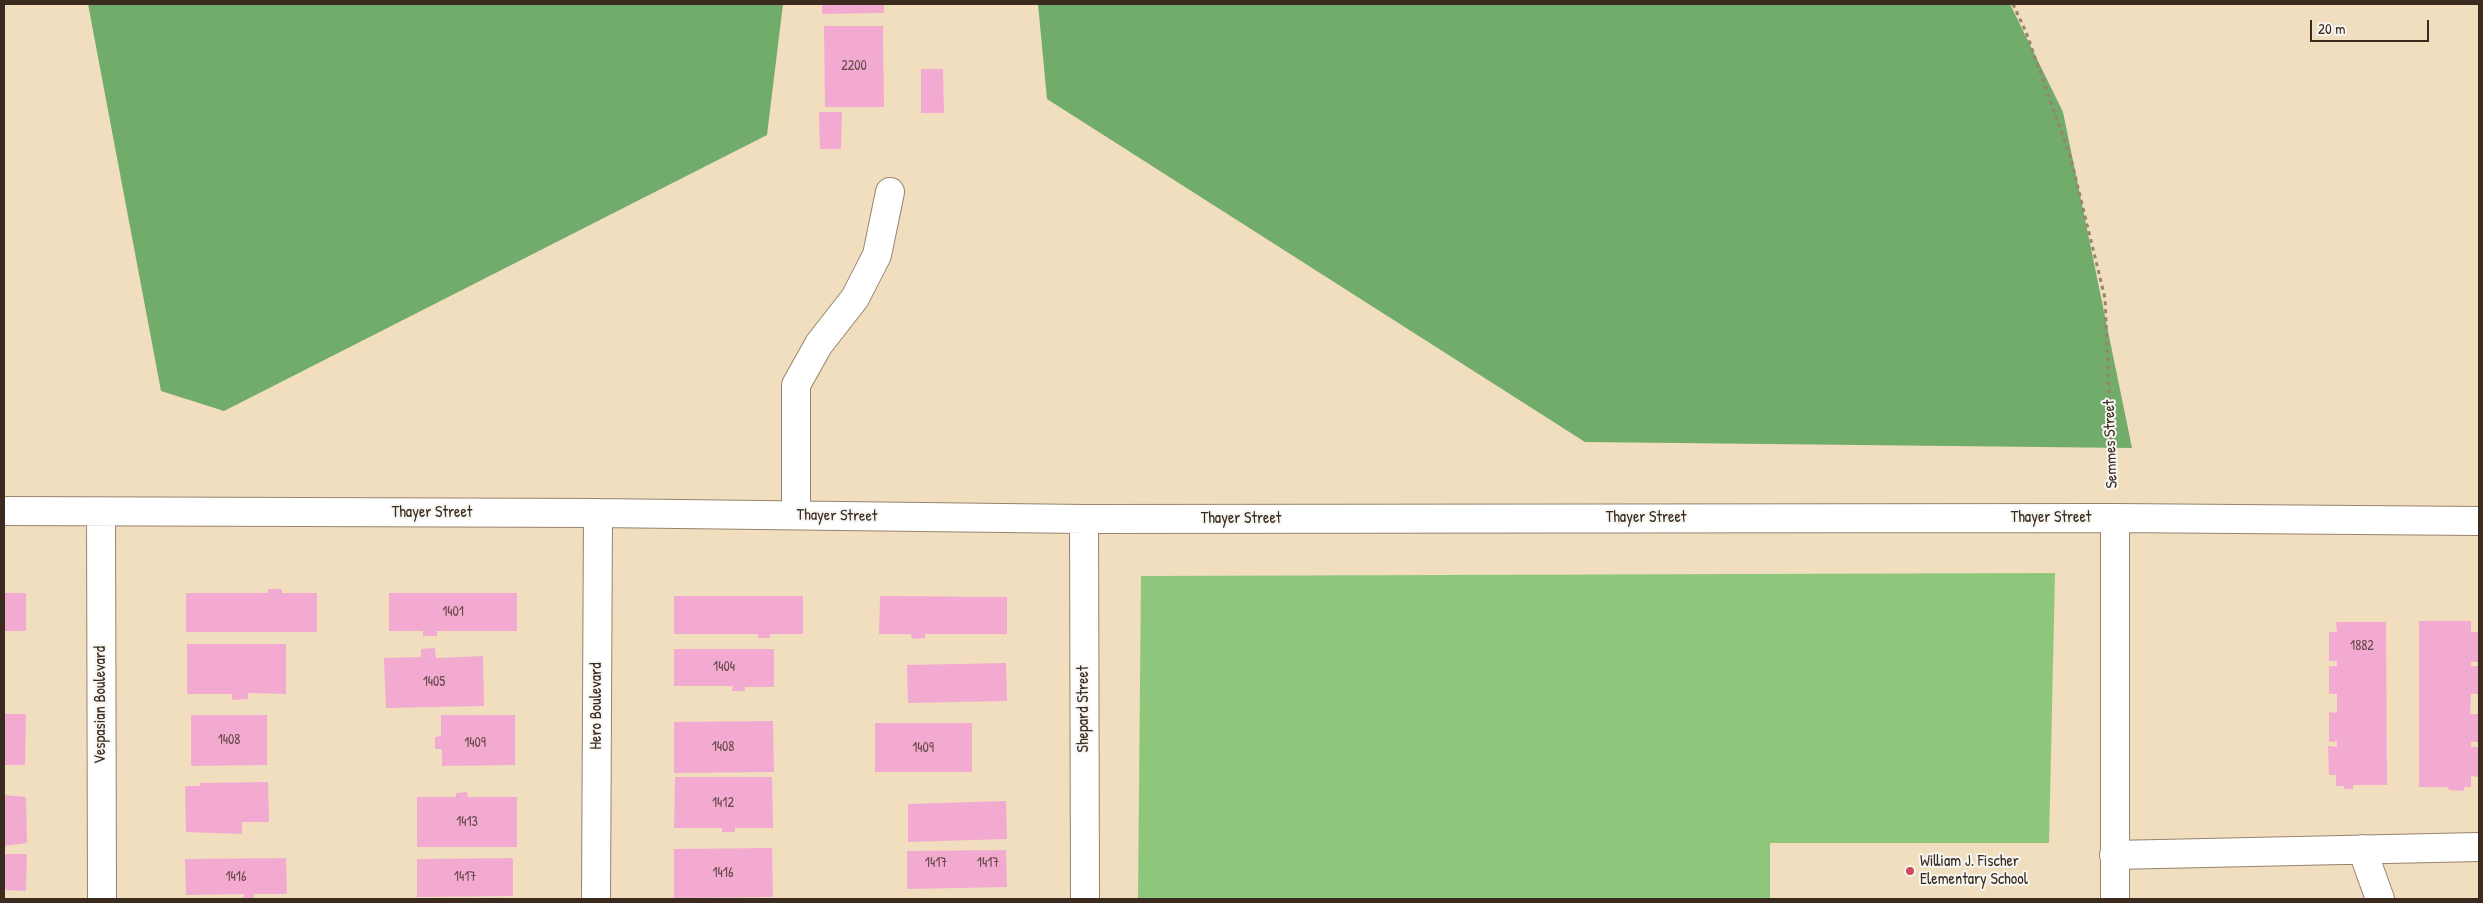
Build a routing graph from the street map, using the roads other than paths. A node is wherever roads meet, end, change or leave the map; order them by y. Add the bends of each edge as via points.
1 (890, 192) dead end
2 (4, 511) edge
3 (101, 512) junction
4 (598, 513) junction
5 (796, 516) junction
6 (2114, 518) junction
7 (1084, 519) junction
8 (2479, 521) edge
9 (2479, 848) edge
10 (2362, 849) junction
11 (2114, 855) junction
12 (102, 899) edge
13 (596, 899) edge
14 (1084, 899) edge
15 (2115, 899) edge
16 (2380, 899) edge

1 - 5 street via 877,255 855,298 819,344 796,385
2 - 3 street, Thayer Street
3 - 4 street, Thayer Street
3 - 12 street, Vespasian Boulevard
4 - 5 street, Thayer Street
4 - 13 street, Hero Boulevard
5 - 7 street, Thayer Street
6 - 7 street, Thayer Street
6 - 8 street, Thayer Street
6 - 11 street
7 - 14 street, Shepard Street
9 - 10 street
10 - 11 street
10 - 16 street
11 - 15 street

